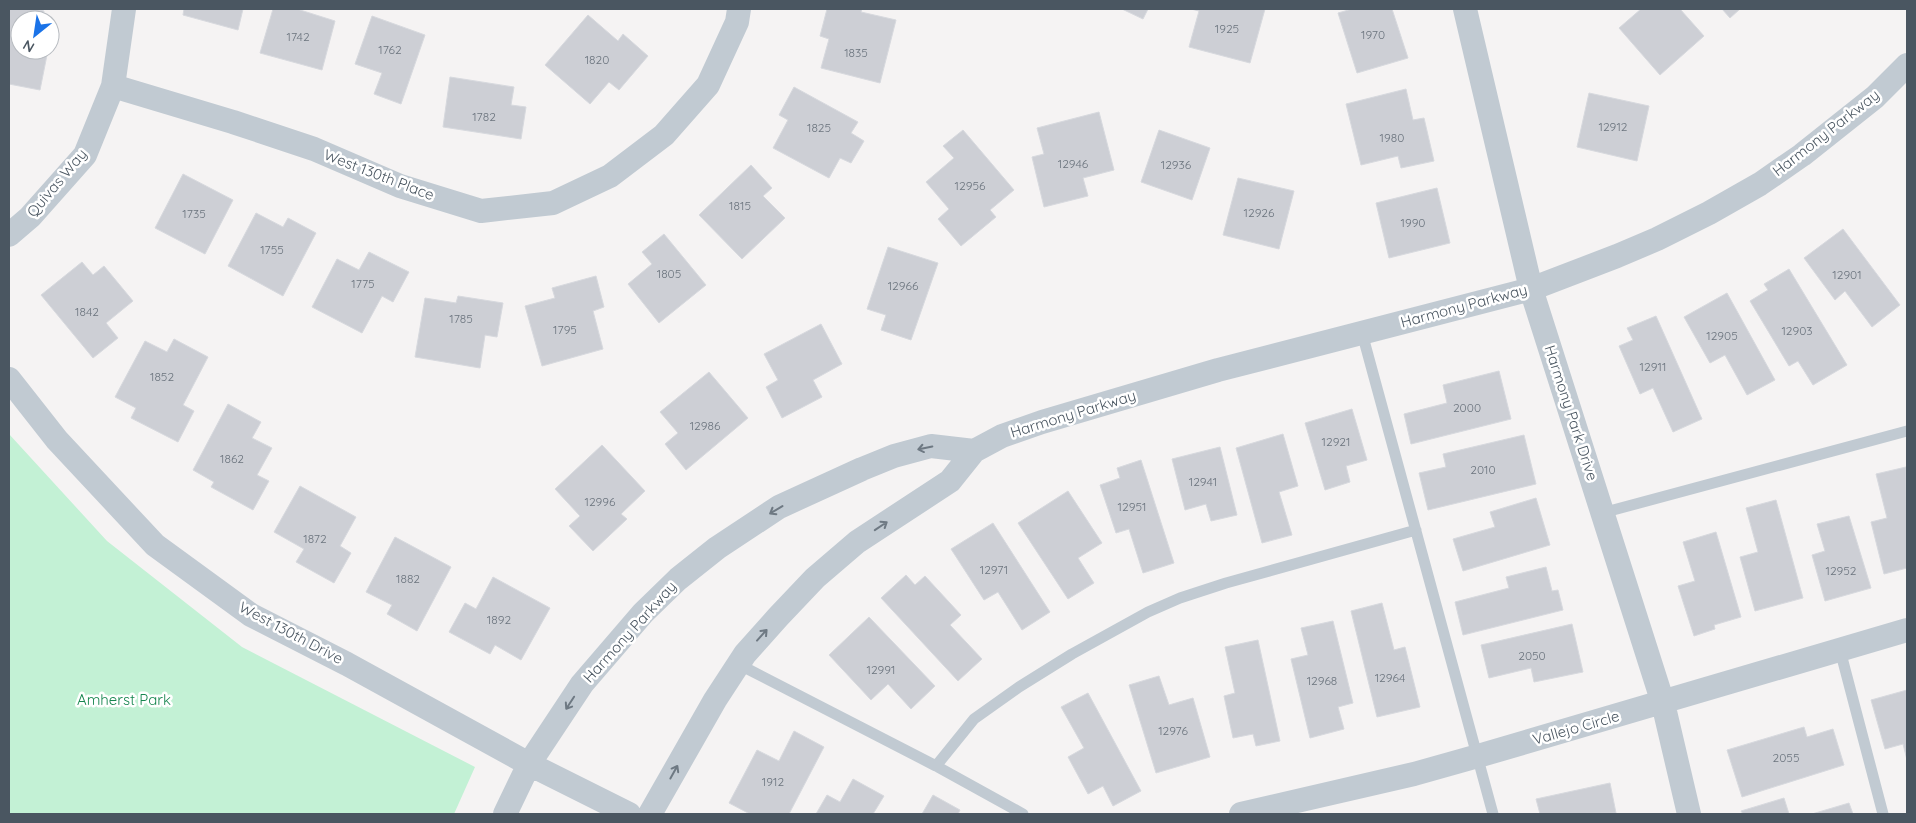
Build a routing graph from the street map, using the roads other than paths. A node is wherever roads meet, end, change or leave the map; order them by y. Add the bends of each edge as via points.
1 (124, 9) edge
2 (739, 9) edge
3 (1465, 9) edge
4 (1907, 65) edge
5 (113, 86) junction
6 (9, 235) edge
7 (1531, 289) junction
8 (1362, 333) junction
9 (9, 379) edge
10 (1907, 431) edge
11 (974, 450) junction
12 (1602, 513) junction
13 (1416, 530) junction
14 (1907, 630) edge
15 (1840, 650) junction
16 (738, 664) junction
17 (1663, 703) junction
18 (1478, 756) junction
19 (529, 764) junction
20 (936, 766) junction
21 (505, 814) edge
22 (629, 814) edge
23 (650, 814) edge
24 (1023, 814) edge
25 (1241, 814) edge
26 (1492, 814) edge
27 (1689, 814) edge
28 (1883, 814) edge

1 - 5 street, Quivas Way
2 - 5 street, West 130th Place via 708,85 664,135 610,176 553,203 481,211 400,186 314,149
3 - 7 street, Harmony Park Drive
4 - 7 street, Harmony Parkway via 1875,97 1760,184 1657,239
5 - 6 street, Quivas Way via 85,155 30,217
7 - 8 street, Harmony Parkway
7 - 12 street, Harmony Park Drive
8 - 11 street, Harmony Parkway via 1218,370 1042,422
8 - 13 lane
9 - 19 street, West 130th Drive via 57,440 155,545 251,615
10 - 12 lane
16 -> 11 street, Harmony Parkway via 815,578 857,542 950,481
11 -> 19 street, Harmony Parkway via 931,446 894,456 780,507 717,548 678,578 643,613 582,684
12 - 17 street, Harmony Park Drive
13 - 18 lane
13 - 20 lane via 1226,583 1148,612 1019,687 974,719
14 - 15 street, Vallejo Circle
15 - 17 street, Vallejo Circle
15 - 28 lane
16 - 20 lane
23 -> 16 street, Harmony Parkway
17 - 18 street, Vallejo Circle
17 - 27 street, Harmony Park Drive
18 - 25 street, Vallejo Circle
18 - 26 lane
19 - 21 street, Harmony Parkway
19 - 22 street, West 130th Drive
20 - 24 lane

